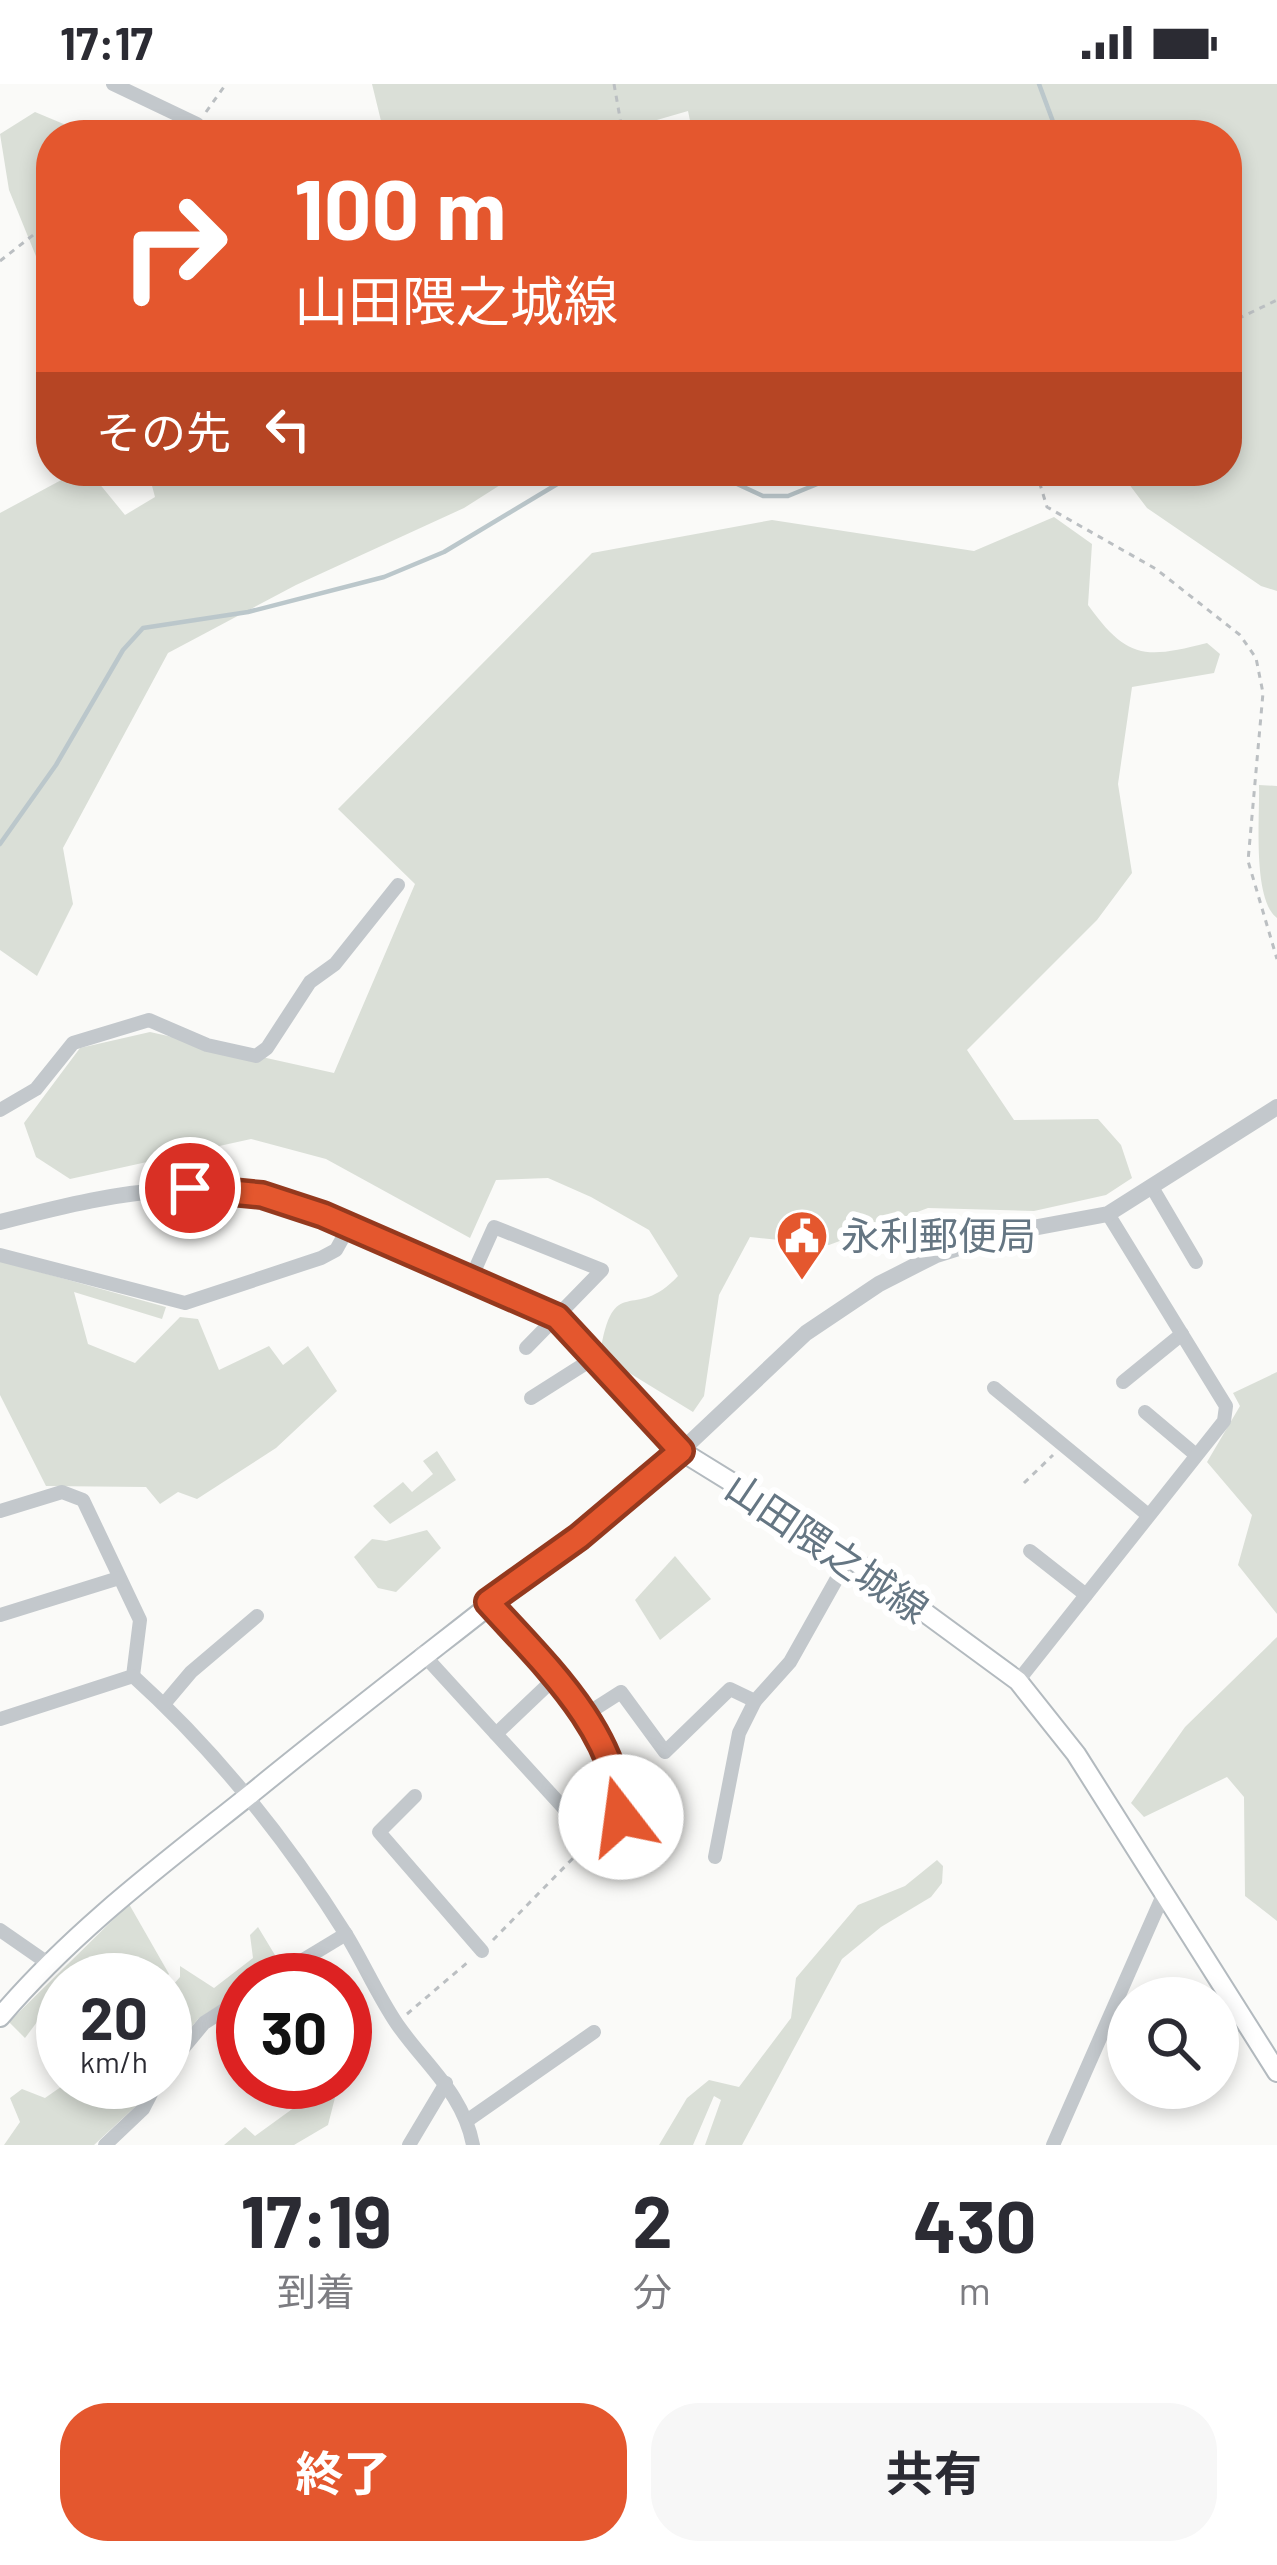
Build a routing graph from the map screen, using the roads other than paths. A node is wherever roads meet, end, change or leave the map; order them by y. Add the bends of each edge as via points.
1 (113, 84) edge
2 (189, 120) edge
3 (398, 885) dead end
4 (1277, 1106) edge
5 (0, 1110) edge
6 (1153, 1190) junction
7 (1108, 1214) junction
8 (0, 1222) edge
9 (350, 1225) junction
10 (0, 1255) edge
11 (1196, 1262) dead end
12 (435, 1264) joint
13 (472, 1276) junction
14 (557, 1317) junction
15 (1182, 1334) junction
16 (526, 1348) dead end
17 (594, 1358) junction
18 (1123, 1382) dead end
19 (994, 1388) dead end
20 (531, 1398) dead end
21 (1145, 1412) dead end
22 (681, 1451) junction
23 (1196, 1455) junction
24 (0, 1511) edge
25 (1148, 1515) junction
26 (1030, 1551) dead end
27 (849, 1557) junction
28 (119, 1578) junction
29 (1086, 1595) junction
30 (488, 1602) junction
31 (0, 1615) edge
32 (256, 1616) dead end
33 (422, 1653) junction
34 (133, 1676) junction
35 (556, 1677) junction
36 (1018, 1681) junction
37 (755, 1701) junction
38 (164, 1704) junction
39 (585, 1715) junction
40 (0, 1719) edge
41 (496, 1734) junction
42 (248, 1796) junction
43 (415, 1796) dead end
44 (621, 1817) dead end
45 (592, 1839) road end
46 (715, 1857) dead end
47 (1164, 1893) junction
48 (0, 1930) edge
49 (346, 1934) junction
50 (482, 1951) road end
51 (60, 1953) edge
52 (315, 1953) edge
53 (36, 1955) edge
54 (36, 1978) edge
55 (216, 2015) edge
56 (0, 2017) edge
57 (594, 2032) dead end
58 (192, 2037) edge
59 (1277, 2072) edge
60 (446, 2083) junction
61 (143, 2109) edge
62 (467, 2120) junction
63 (105, 2145) edge
64 (409, 2145) edge
65 (473, 2145) edge
66 (1053, 2145) edge

1 - 2 street
3 - 5 street via 256,1056 207,1046 149,1020 73,1043 36,1089
4 - 6 street
6 - 7 street
6 - 11 street
7 - 15 street
7 - 22 street via 1006,1233 879,1284 806,1334
8 - 9 street via 164,1189 215,1187
9 - 10 street via 321,1258 185,1303
9 - 12 street
12 - 13 street
13 - 14 street
13 - 14 street via 494,1227 602,1270
14 - 16 street
14 - 17 street
15 - 18 street
15 - 23 street via 1226,1406 1224,1421
17 - 20 street
17 - 22 street
19 - 25 street
21 - 23 street
22 - 27 main road, 山田隈之城線
22 - 30 main road, 山田隈之城線
23 - 25 street
24 - 28 street via 62,1492 82,1500
25 - 29 street
26 - 29 street
27 - 36 main road, 山田隈之城線
27 - 37 street via 790,1662
28 - 31 street
28 - 34 street via 140,1620
29 - 36 street
30 - 33 main road, 山田隈之城線
30 - 35 street
32 - 38 street
33 - 41 street
33 - 42 main road, 山田隈之城線
34 - 38 street
34 - 40 street
35 - 39 street
35 - 41 street
36 - 47 main road, 山田隈之城線 via 1047,1711
37 - 39 street via 730,1689 665,1752 621,1692
37 - 46 street via 739,1733
38 - 42 street
39 - 44 street via 613,1774
41 - 45 street
42 - 49 street
42 - 51 main road, 山田隈之城線 via 116,1898
43 - 50 street via 379,1832
47 - 59 main road, 山田隈之城線
47 - 66 street
48 - 53 street
49 - 52 street
49 - 60 street via 396,2023
54 - 56 main road, 山田隈之城線
55 - 58 street
57 - 62 street
60 - 62 street
60 - 64 street
61 - 63 street
62 - 65 street

